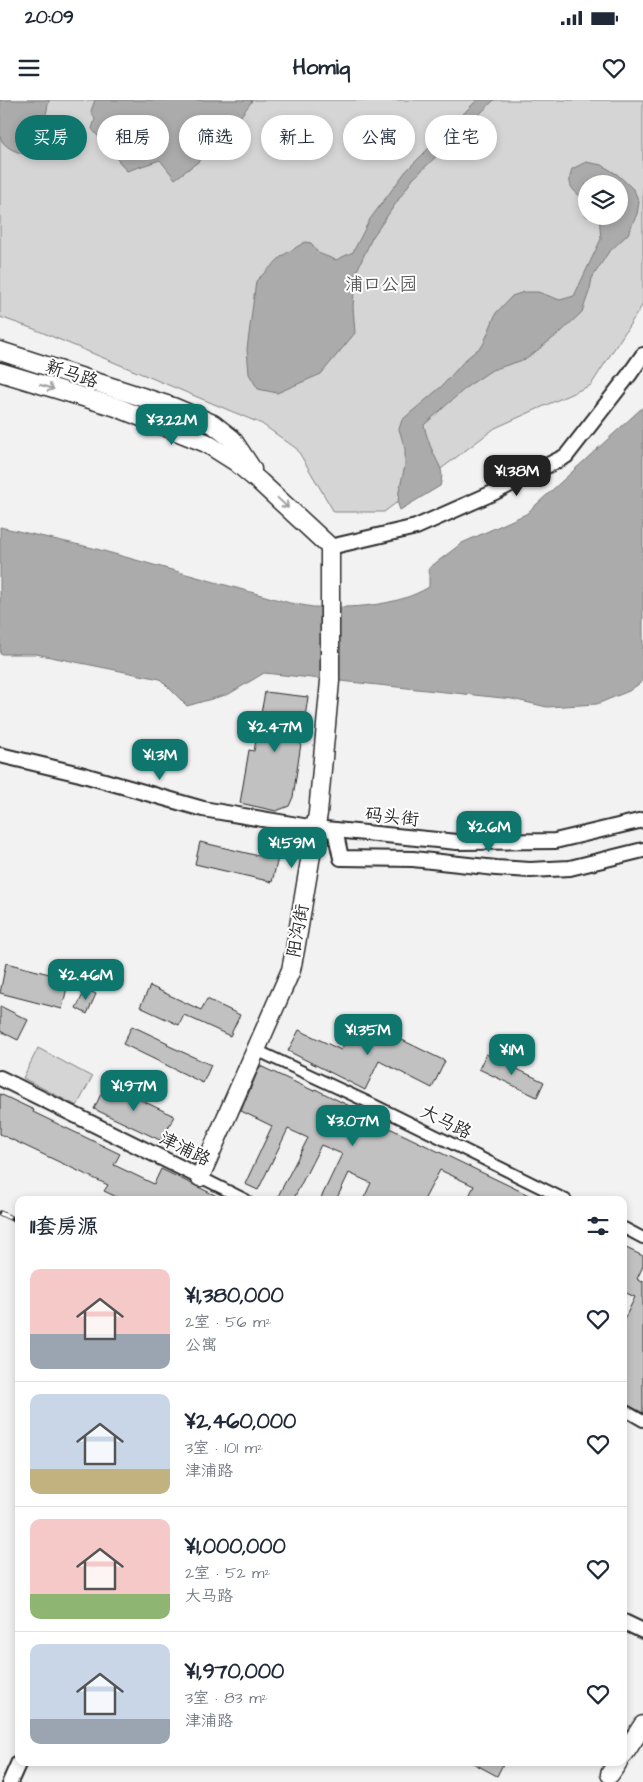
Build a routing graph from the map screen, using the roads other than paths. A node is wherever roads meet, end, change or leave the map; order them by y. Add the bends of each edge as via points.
1 (0, 351) edge
2 (643, 355) edge
3 (0, 372) edge
4 (260, 482) junction
5 (330, 547) junction
6 (0, 755) edge
7 (643, 820) edge
8 (315, 828) junction
9 (336, 830) junction
10 (643, 850) edge
11 (256, 1050) junction
12 (0, 1078) edge
13 (200, 1177) junction
14 (238, 1196) edge
15 (558, 1196) edge
16 (627, 1230) edge
17 (643, 1238) edge
18 (627, 1412) edge
19 (643, 1421) edge
20 (627, 1623) edge
21 (643, 1631) edge
22 (643, 1725) edge
23 (627, 1749) edge
24 (17, 1766) edge
25 (10, 1782) edge

1 - 4 street, 新马路 via 213,424 232,439
2 - 5 street via 566,456 496,492 416,527
3 -> 4 street, 新马路 via 150,419 206,443
4 -> 5 street, 新马路
5 - 8 street, 阳沟街 via 330,681
6 - 8 street, 码头街 via 203,809
7 - 9 street, 码头街 via 555,841 457,842
8 - 9 street, 码头街
8 - 11 street, 阳沟街 via 290,970
9 - 10 street via 341,858 413,859 530,870 570,868
11 - 13 street, 阳沟街
11 - 15 street, 大马路
12 - 13 street, 津浦路
13 - 14 street, 津浦路
16 - 17 street
18 - 19 street
20 - 21 street
22 - 23 street
24 - 25 street

